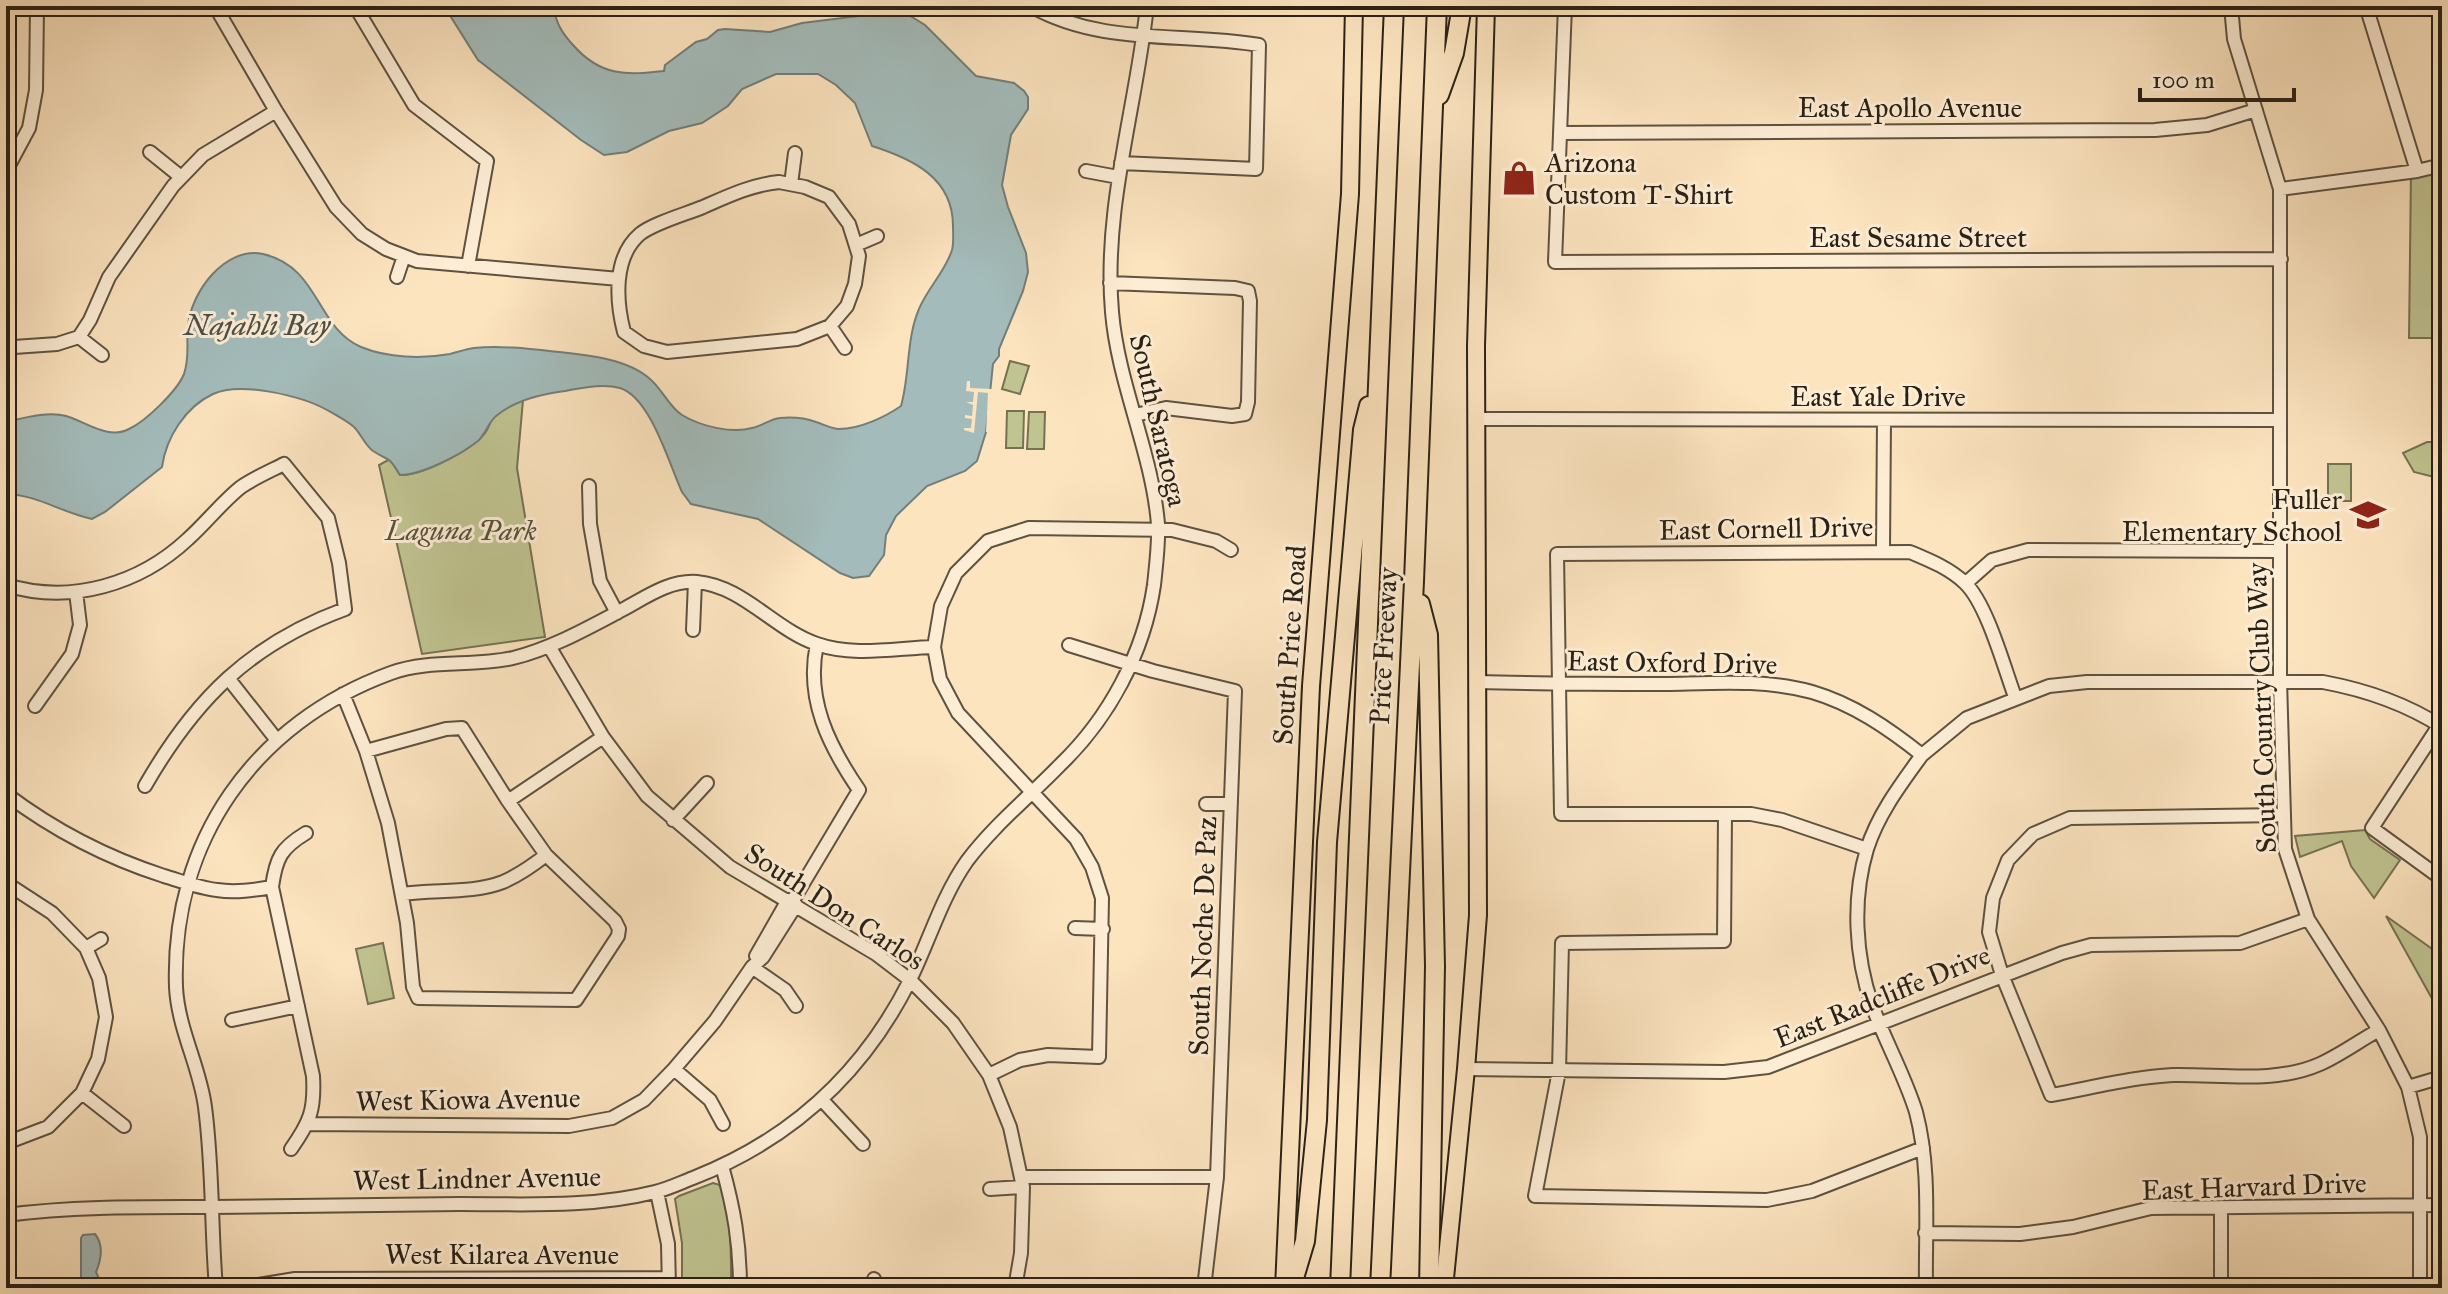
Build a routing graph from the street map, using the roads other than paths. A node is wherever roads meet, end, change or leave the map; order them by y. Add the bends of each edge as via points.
1 (37, 6) edge
2 (125, 6) edge
3 (215, 6) edge
4 (355, 6) edge
5 (1031, 6) edge
6 (1147, 6) edge
7 (1354, 6) edge
8 (1381, 6) edge
9 (1394, 6) edge
10 (1437, 6) edge
11 (1462, 6) edge
12 (1486, 6) edge
13 (1565, 6) edge
14 (2231, 6) edge
15 (2366, 6) edge
16 (1143, 38) junction
17 (1434, 108) junction
18 (2256, 110) junction
19 (276, 111) junction
20 (1390, 112) junction
21 (1561, 133) junction
22 (150, 152) dead end
23 (795, 153) dead end
24 (1121, 163) junction
25 (2442, 165) edge
26 (6, 171) edge
27 (1086, 171) dead end
28 (2417, 171) junction
29 (181, 177) junction
30 (1118, 177) junction
31 (791, 184) junction
32 (2280, 189) junction
33 (877, 236) dead end
34 (857, 250) junction
35 (404, 256) junction
36 (2281, 259) junction
37 (468, 266) junction
38 (397, 277) dead end
39 (619, 279) junction
40 (1110, 283) junction
41 (830, 326) junction
42 (79, 337) junction
43 (6, 345) edge
44 (845, 348) dead end
45 (102, 355) dead end
46 (1379, 364) junction
47 (1135, 415) junction
48 (1476, 419) junction
49 (1884, 420) junction
50 (2280, 420) junction
51 (589, 486) dead end
52 (1158, 529) junction
53 (1231, 550) dead end
54 (1883, 550) junction
55 (2280, 551) junction
56 (1414, 581) junction
57 (695, 582) junction
58 (1966, 583) junction
59 (6, 585) edge
60 (76, 592) junction
61 (617, 613) junction
62 (693, 630) dead end
63 (817, 644) junction
64 (1069, 645) dead end
65 (549, 646) junction
66 (934, 647) junction
67 (1132, 664) junction
68 (228, 678) junction
69 (2280, 681) junction
70 (1478, 682) junction
71 (1557, 684) junction
72 (343, 694) junction
73 (2015, 697) junction
74 (35, 706) dead end
75 (2441, 724) edge
76 (603, 737) junction
77 (276, 739) junction
78 (366, 751) junction
79 (1922, 755) junction
80 (707, 783) dead end
81 (145, 786) dead end
82 (1032, 790) junction
83 (6, 794) edge
84 (508, 801) junction
85 (1206, 804) dead end
86 (1231, 804) junction
87 (1725, 814) junction
88 (2284, 815) junction
89 (673, 820) junction
90 (306, 833) dead end
91 (1867, 849) junction
92 (546, 855) junction
93 (2442, 879) edge
94 (6, 883) edge
95 (187, 883) junction
96 (272, 887) junction
97 (402, 894) junction
98 (792, 902) junction
99 (2308, 919) junction
100 (1075, 928) dead end
101 (1103, 929) junction
102 (101, 939) dead end
103 (86, 948) junction
104 (752, 967) junction
105 (2002, 975) junction
106 (910, 980) junction
107 (298, 1006) junction
108 (796, 1006) dead end
109 (232, 1020) dead end
110 (1879, 1024) junction
111 (2379, 1030) junction
112 (674, 1069) junction
113 (1466, 1069) junction
114 (1559, 1071) junction
115 (989, 1075) junction
116 (2442, 1077) edge
117 (2408, 1087) junction
118 (82, 1093) junction
119 (822, 1100) junction
120 (308, 1124) junction
121 (723, 1124) dead end
122 (124, 1126) dead end
123 (6, 1143) edge
124 (863, 1144) dead end
125 (1923, 1148) junction
126 (291, 1149) dead end
127 (722, 1166) junction
128 (1217, 1177) junction
129 (1022, 1182) junction
130 (990, 1189) dead end
131 (657, 1192) junction
132 (2442, 1205) edge
133 (2421, 1206) junction
134 (213, 1207) junction
135 (2221, 1207) junction
136 (6, 1215) edge
137 (1925, 1233) junction
138 (431, 1283) edge
139 (669, 1283) edge
140 (295, 1284) edge
141 (216, 1288) edge
142 (240, 1288) edge
143 (740, 1288) edge
144 (1015, 1288) edge
145 (1204, 1288) edge
146 (1284, 1288) edge
147 (1291, 1288) edge
148 (1340, 1288) edge
149 (1380, 1288) edge
150 (1429, 1288) edge
151 (1444, 1288) edge
152 (1926, 1288) edge
153 (2221, 1288) edge
154 (2420, 1288) edge

1 - 2 street
1 - 26 street via 36,90 29,128
3 - 19 street
4 - 37 street via 414,105 487,161
5 - 16 street via 1048,16
6 - 16 street, South Saratoga
7 - 146 main road, South Price Road via 1350,194 1311,686
8 - 20 highway
9 - 20 highway, Price Freeway
10 - 17 highway, Price Freeway
11 - 17 highway via 1454,53
12 - 48 main road
13 - 21 street
14 - 18 street, South Country Club Way via 2234,39
15 - 28 street
16 - 24 street, South Saratoga
16 - 24 street via 1259,45 1256,169
17 - 56 highway, Price Freeway
18 - 21 street, East Apollo Avenue via 2207,125 2155,130
18 - 32 street, South Country Club Way
19 - 29 street via 203,155
19 - 35 street via 336,207 362,234
20 - 46 highway, Price Freeway
21 - 36 street, East Sesame Street via 1555,262
22 - 29 street
23 - 31 street
24 - 30 street, South Saratoga
25 - 28 street
27 - 30 street
28 - 32 street
29 - 42 street via 109,277
30 - 40 street, South Saratoga
31 - 34 street via 829,197 849,224
31 - 39 street via 756,185 641,232 625,251
32 - 36 street, South Country Club Way
33 - 34 street
34 - 41 street via 855,284 847,306
35 - 37 street
35 - 38 street
36 - 50 street, South Country Club Way
37 - 39 street
39 - 41 street via 624,332 644,346 667,352 797,339
40 - 47 street, South Saratoga via 1117,347
40 - 47 street via 1248,291 1245,414 1166,408
41 - 44 street
42 - 43 street via 57,344
42 - 45 street
46 - 147 highway via 1363,430 1331,791 1313,1176 1305,1241
46 - 148 highway, Price Freeway
47 - 52 street, South Saratoga
48 - 49 street, East Yale Drive
48 - 70 main road
49 - 50 street, East Yale Drive
49 - 54 street
50 - 55 street, South Country Club Way
51 - 61 street via 600,581
52 - 53 street via 1201,537
52 - 66 street via 1029,528 988,541 956,573 941,606
52 - 67 street, South Saratoga via 1154,586
54 - 58 street, East Cornell Drive via 1910,552
54 - 71 street, East Cornell Drive via 1557,554
55 - 58 street via 2028,550 1992,560
55 - 69 street, South Country Club Way
56 - 149 highway, Price Freeway
56 - 150 highway via 1428,635 1435,966
57 - 61 street via 670,584
57 - 62 street
57 - 63 street via 740,598
58 - 73 street, East Cornell Drive via 1980,603
59 - 60 street via 45,593
60 - 68 street via 148,571 242,487 284,464 328,518 345,609 306,624
60 - 74 street via 80,625 72,654
61 - 65 street
63 - 66 street via 851,651
63 - 98 street, West Kiowa Avenue via 812,680 820,720 859,790
64 - 67 street
65 - 72 street via 511,658 393,672
65 - 76 street, South Don Carlos
66 - 82 street via 940,679 958,713
67 - 82 street, South Saratoga via 1099,720
67 - 86 street, South Noche De Paz via 1235,691
68 - 77 street
68 - 81 street via 186,722
69 - 73 street via 2087,682
69 - 75 street via 2358,688
69 - 88 street, South Country Club Way
70 - 71 street, East Oxford Drive
70 - 113 main road via 1479,888
71 - 79 street, East Oxford Drive via 1768,683 1849,705
71 - 87 street via 1561,814
72 - 77 street
72 - 78 street
73 - 79 street via 1967,718
75 - 93 street via 2372,828
76 - 84 street
76 - 89 street, South Don Carlos via 647,796
77 - 95 street via 239,779 208,827
78 - 84 street via 462,728
78 - 97 street
79 - 91 street via 1893,795
80 - 89 street
82 - 101 street via 1076,839 1092,867 1102,898
82 - 106 street, South Saratoga via 966,863
83 - 95 street via 78,843
84 - 92 street
85 - 86 street
86 - 128 street, South Noche De Paz
87 - 91 street via 1782,820
87 - 114 street via 1724,941 1562,943
88 - 99 street, South Country Club Way via 2285,849
88 - 105 street via 2070,818 2033,834 2008,860 1993,898 1989,932
89 - 98 street, South Don Carlos via 730,867
90 - 96 street via 287,844 275,865
91 - 110 street via 1857,900 1858,948
92 - 97 street via 500,883
92 - 97 street via 619,929 576,1000 418,998
94 - 103 street via 52,913
95 - 96 street via 218,891
95 - 134 street via 177,936 176,990 204,1101
96 - 107 street
98 - 104 street, West Kiowa Avenue via 763,957
98 - 106 street, South Don Carlos
99 - 105 street, East Radcliffe Drive via 2240,943 2091,945
99 - 111 street, South Country Club Way
100 - 101 street
101 - 115 street via 1099,1057 1048,1055 1020,1060
102 - 103 street
103 - 118 street via 99,978 106,1017 98,1059
104 - 108 street via 785,990
104 - 112 street, West Kiowa Avenue
105 - 110 street, East Radcliffe Drive
105 - 111 street via 2051,1095 2172,1075 2282,1073 2318,1064
106 - 115 street, South Don Carlos via 953,1023
106 - 119 street, West Lindner Avenue via 885,1025
107 - 109 street
107 - 120 street via 313,1076
110 - 114 street, East Radcliffe Drive via 1768,1067 1724,1072
110 - 125 street via 1915,1111
111 - 117 street, South Country Club Way
112 - 120 street, West Kiowa Avenue via 644,1100 612,1118 569,1126
112 - 121 street via 710,1100
113 - 114 street, East Radcliffe Drive
113 - 151 main road
114 - 125 street via 1535,1196 1767,1200 1812,1191
115 - 129 street, South Don Carlos via 1010,1127
116 - 117 street
117 - 133 street, South Country Club Way via 2420,1137
118 - 122 street
118 - 123 street via 48,1127
119 - 124 street
119 - 127 street, West Lindner Avenue via 786,1130
120 - 126 street
125 - 137 street
127 - 131 street, West Lindner Avenue
127 - 143 street via 735,1209
128 - 129 street
128 - 145 street, South Noche De Paz
129 - 130 street
129 - 144 street, South Don Carlos
131 - 134 street, West Lindner Avenue via 584,1204
131 - 139 street via 668,1244
132 - 133 street, East Harvard Drive
133 - 135 street, East Harvard Drive
133 - 154 street, South Country Club Way
134 - 136 street, West Lindner Avenue
134 - 141 street
135 - 137 street, East Harvard Drive via 2151,1208 2020,1234
135 - 153 street
137 - 152 street
138 - 139 street, West Kilarea Avenue
138 - 140 street, West Kilarea Avenue
140 - 142 street, West Kilarea Avenue

